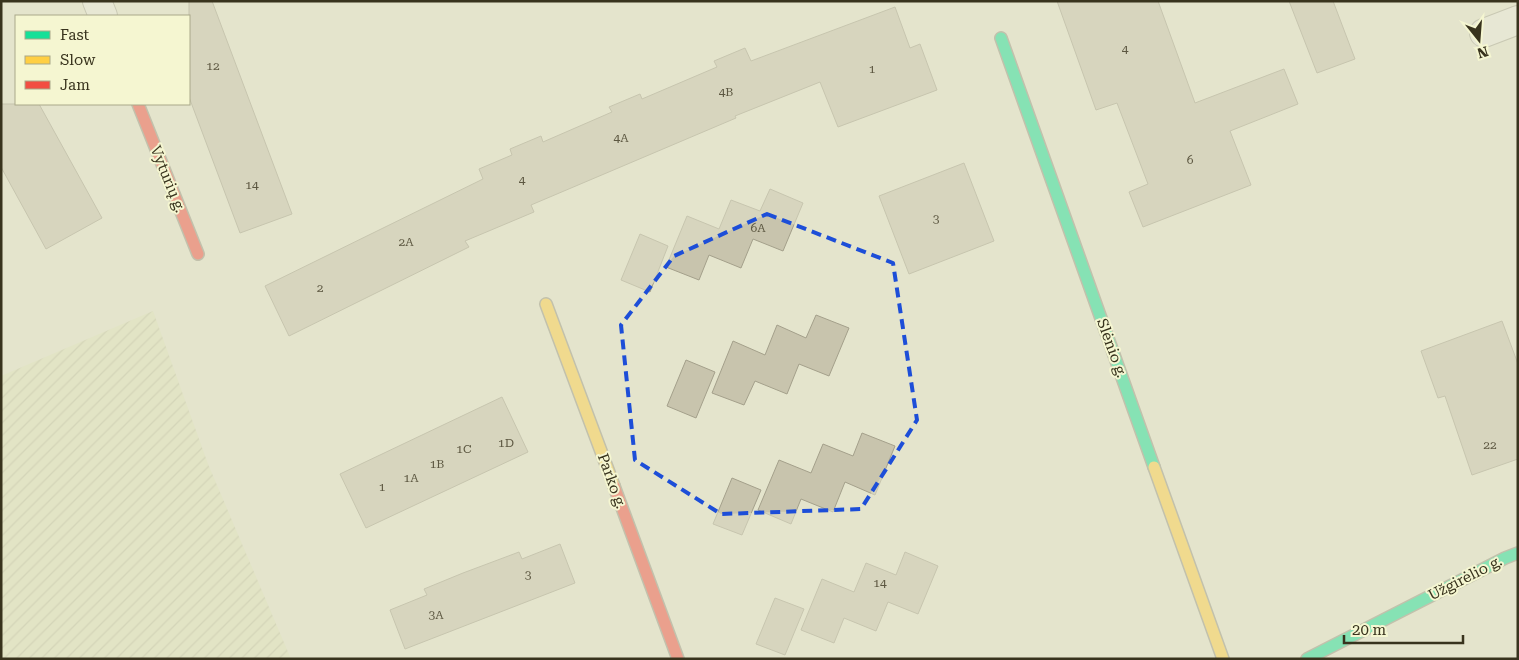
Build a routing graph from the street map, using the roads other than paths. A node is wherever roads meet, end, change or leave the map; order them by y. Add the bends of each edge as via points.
1 (98, 1) edge
2 (104, 15) edge
3 (1518, 20) edge
4 (1484, 33) dead end
5 (1001, 38) dead end
6 (138, 105) edge
7 (198, 254) dead end
8 (546, 304) dead end
9 (1518, 553) edge
10 (678, 659) edge
11 (1222, 659) edge
12 (1307, 659) edge

1 - 2 street
3 - 4 street
5 - 11 street, Slėnio g.
6 - 7 street, Vyturių g.
8 - 10 street, Parko g.
9 - 12 street, Užgirėlio g.

